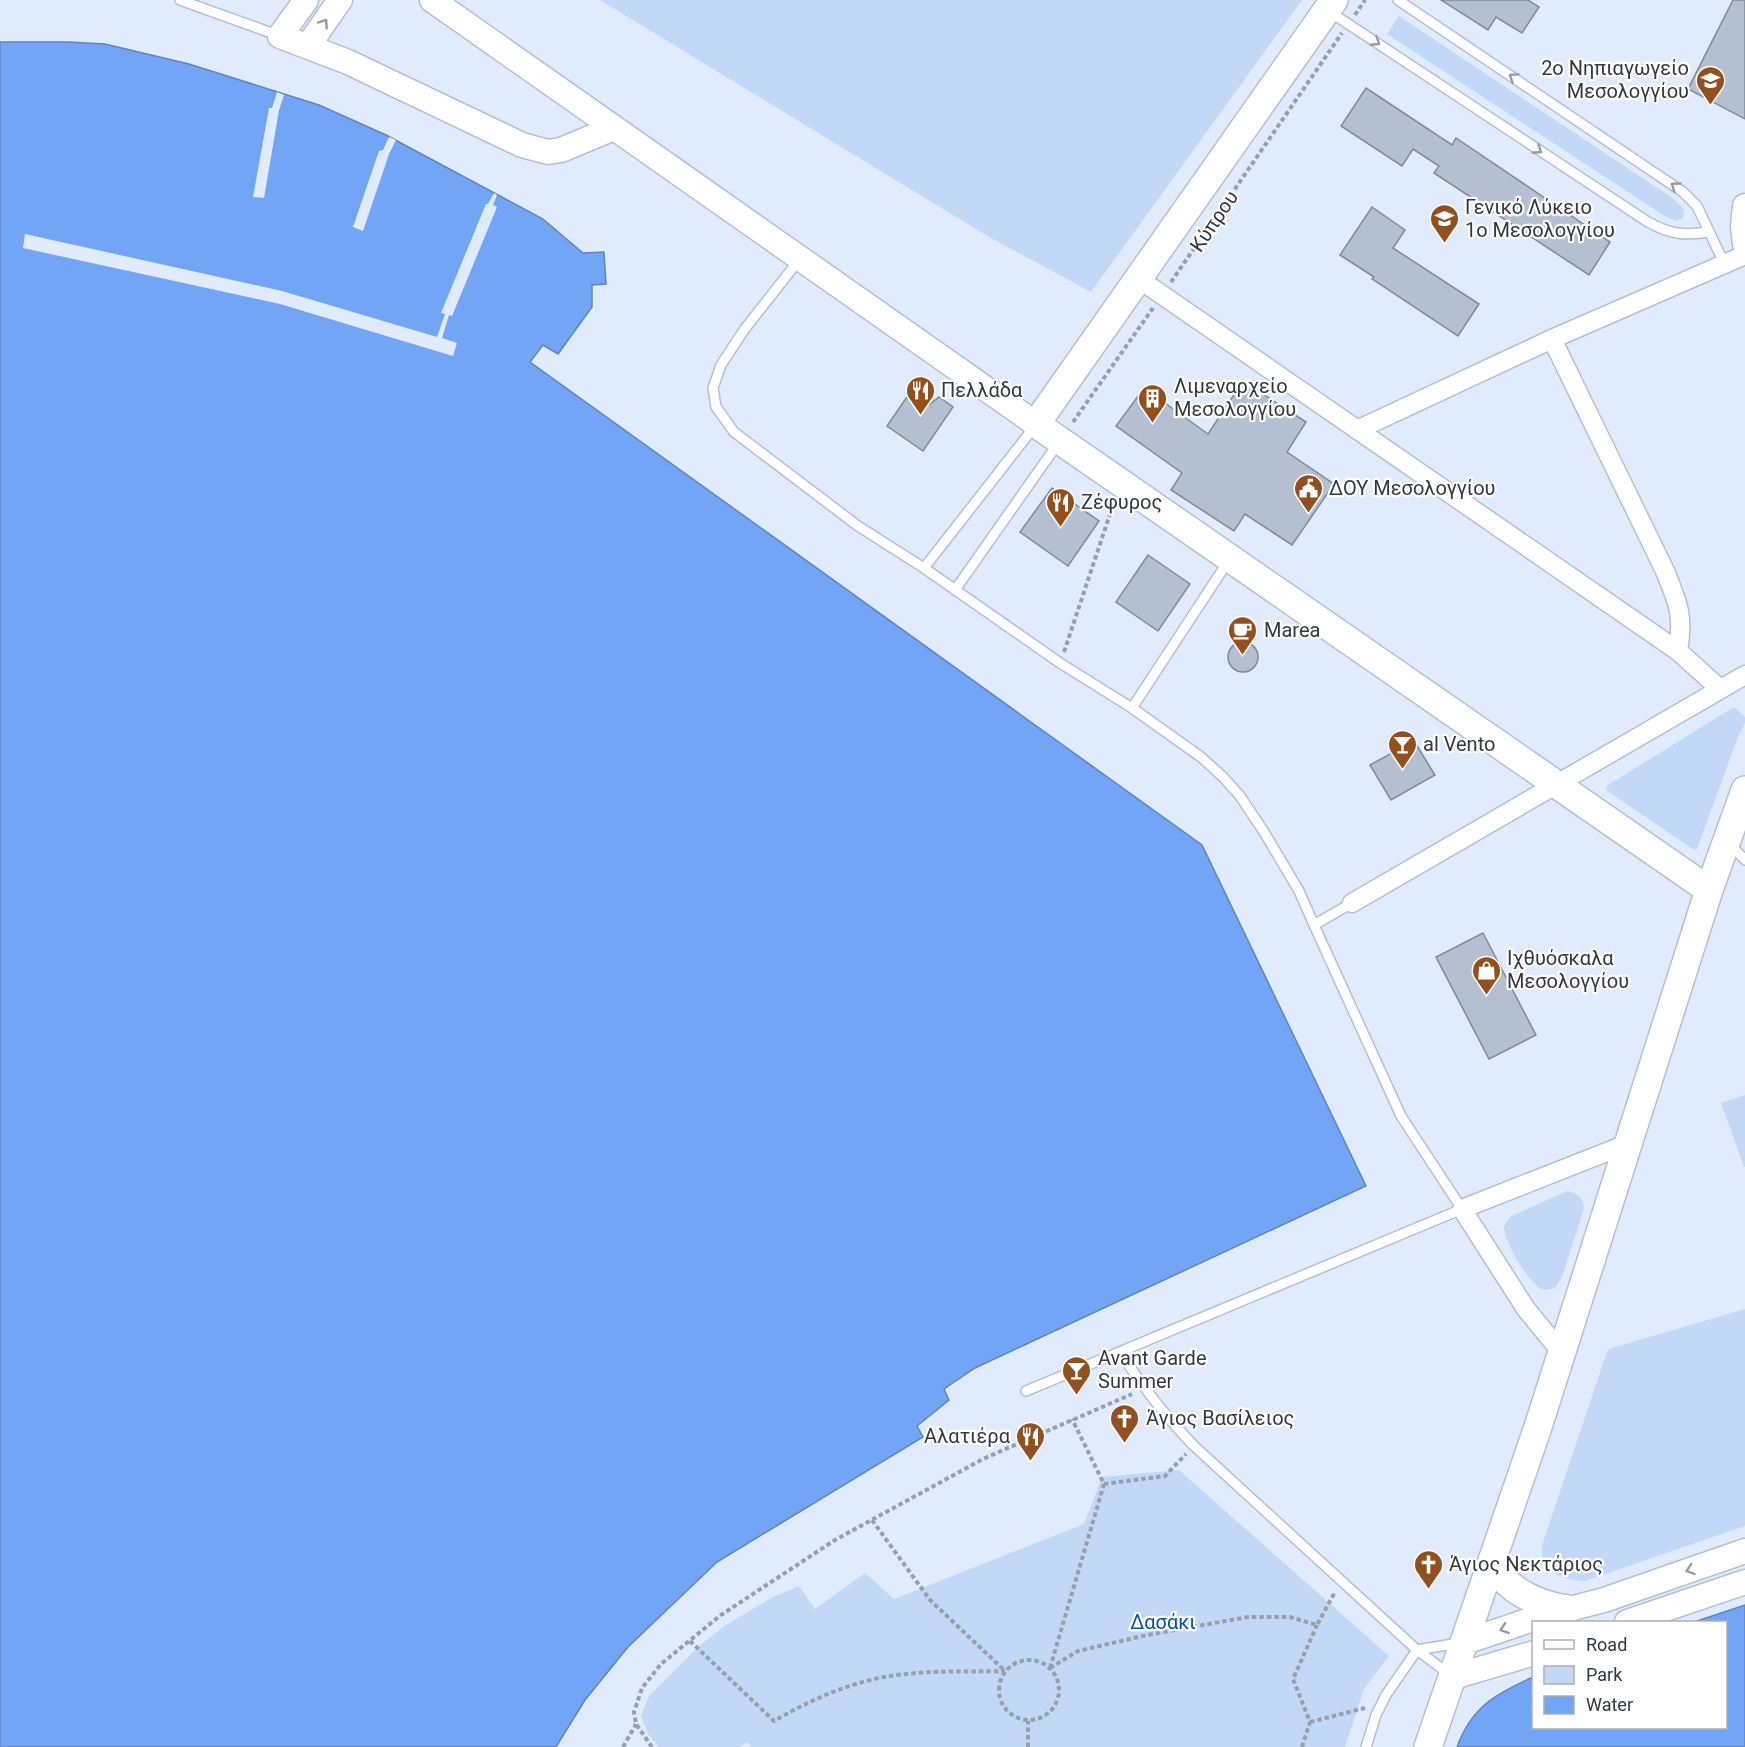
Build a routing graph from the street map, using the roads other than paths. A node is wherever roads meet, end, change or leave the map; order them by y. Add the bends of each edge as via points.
1 (180, 0) edge
2 (306, 0) edge
3 (340, 0) edge
4 (432, 0) edge
5 (1398, 0) edge
6 (1336, 11) edge
7 (280, 36) junction
8 (308, 46) junction
9 (614, 128) junction
10 (1745, 206) edge
11 (1708, 232) junction
12 (1745, 244) edge
13 (1745, 255) edge
14 (801, 258) junction
15 (1724, 263) junction
16 (1139, 279) junction
17 (1552, 339) junction
18 (1036, 424) junction
19 (1357, 430) junction
20 (1061, 440) junction
21 (1230, 558) junction
22 (924, 568) junction
23 (955, 590) junction
24 (1678, 651) junction
25 (1745, 675) edge
26 (1720, 689) junction
27 (1132, 708) junction
28 (1556, 786) junction
29 (1745, 790) edge
30 (1736, 850) edge
31 (1709, 890) junction
32 (1352, 903) joint
33 (1314, 925) junction
34 (1627, 1144) junction
35 (1462, 1209) junction
36 (1120, 1352) junction
37 (1562, 1353) junction
38 (1026, 1391) dead end
39 (1745, 1551) edge
40 (1492, 1560) junction
41 (1745, 1582) edge
42 (1568, 1610) junction
43 (1532, 1621) edge
44 (1533, 1621) edge
45 (1633, 1621) edge
46 (1465, 1642) junction
47 (1417, 1650) junction
48 (1532, 1653) edge
49 (1453, 1677) junction
50 (1366, 1747) edge
51 (1428, 1747) edge

1 - 7 lane
2 - 7 street
8 -> 3 street
4 - 9 street
11 -> 5 lane via 1697,206 1683,192
6 -> 11 lane via 1648,222 1675,234
6 - 16 main road, Κύπρου
7 - 8 street
8 - 9 street via 539,151 561,150
9 - 14 street
10 - 12 street
11 - 15 lane
13 - 15 street
14 - 18 street
14 - 22 lane via 721,365 713,388 716,407 734,432 776,465 858,526
15 - 17 street
16 - 18 main road, Κύπρου
16 - 19 street
17 - 19 street
17 - 24 street via 1665,571 1678,604 1682,628
18 - 20 main road
18 - 22 lane
19 - 24 street
20 - 21 main road
20 - 23 lane
21 - 27 lane
21 - 28 main road
22 - 23 lane
23 - 27 lane
24 - 26 street
25 - 26 street
26 - 28 street
27 - 33 lane via 1201,758 1240,796 1299,891
28 - 31 main road
28 - 32 street
29 - 30 main road
30 - 31 main road
31 - 34 main road
32 - 33 lane
33 - 35 lane via 1401,1116
34 - 35 street
34 - 37 main road
35 - 36 lane
35 - 37 street via 1526,1309
36 - 38 lane
36 - 47 lane via 1164,1415 1193,1445
37 - 40 main road
39 -> 42 street
40 - 42 main road via 1503,1577 1522,1592
40 - 46 main road
41 - 45 street
42 -> 44 street
43 -> 46 street
46 - 47 lane
46 - 49 main road
47 - 49 lane
47 - 50 lane via 1381,1705
48 - 49 street
49 - 51 main road

